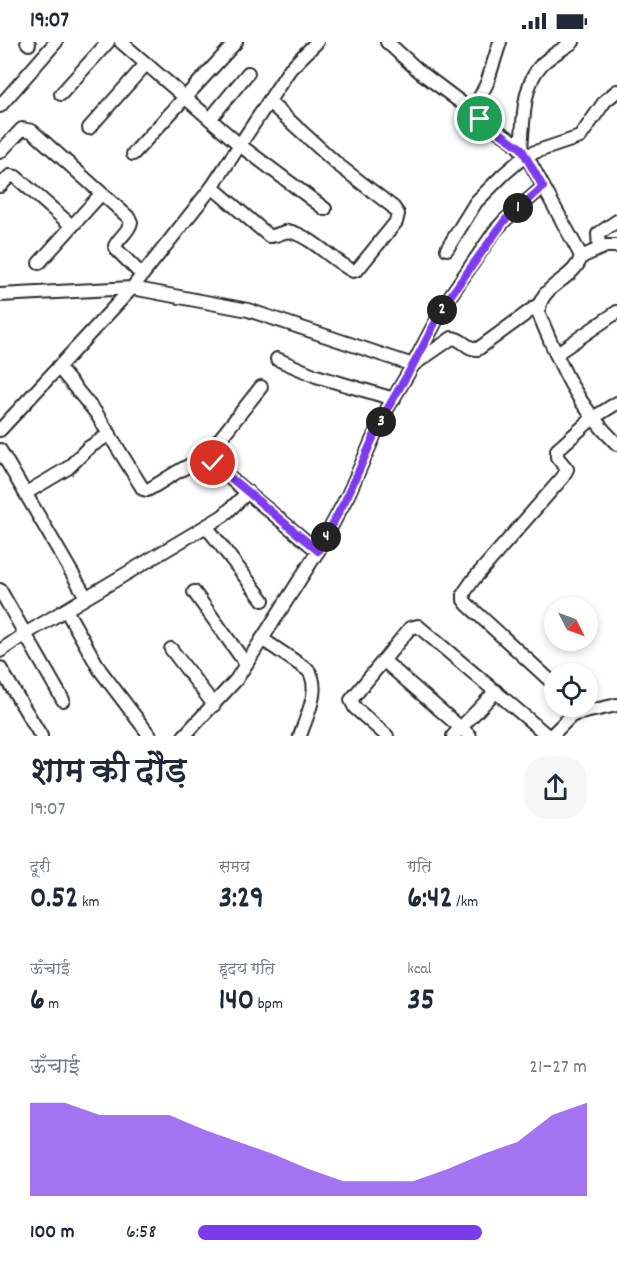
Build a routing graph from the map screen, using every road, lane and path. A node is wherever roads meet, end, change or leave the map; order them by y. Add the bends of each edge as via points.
1 (56, 42) edge
2 (108, 42) edge
3 (236, 42) edge
4 (317, 42) edge
5 (387, 42) edge
6 (500, 42) edge
7 (573, 42) edge
8 (126, 44) edge
9 (146, 64) junction
10 (248, 73) dead end
11 (617, 91) edge
12 (61, 94) dead end
13 (186, 98) junction
14 (269, 102) junction
15 (0, 106) edge
16 (475, 113) junction
17 (210, 119) junction
18 (89, 128) dead end
19 (241, 146) junction
20 (0, 152) edge
21 (524, 152) junction
22 (133, 154) dead end
23 (0, 186) edge
24 (213, 187) junction
25 (543, 187) junction
26 (101, 194) junction
27 (325, 210) dead end
28 (617, 221) edge
29 (72, 226) junction
30 (617, 246) edge
31 (599, 248) junction
32 (447, 249) dead end
33 (581, 257) junction
34 (39, 263) dead end
35 (142, 275) junction
36 (132, 288) junction
37 (0, 295) edge
38 (538, 305) junction
39 (617, 312) edge
40 (556, 354) junction
41 (277, 359) dead end
42 (413, 365) junction
43 (58, 367) junction
44 (261, 387) dead end
45 (394, 399) junction
46 (617, 404) edge
47 (593, 418) junction
48 (0, 430) edge
49 (110, 434) junction
50 (617, 444) edge
51 (0, 450) edge
52 (204, 459) junction
53 (248, 492) junction
54 (26, 494) junction
55 (206, 526) junction
56 (318, 551) junction
57 (0, 590) edge
58 (194, 592) dead end
59 (86, 597) junction
60 (263, 600) dead end
61 (66, 610) junction
62 (25, 634) junction
63 (262, 639) junction
64 (171, 649) dead end
65 (0, 651) edge
66 (384, 661) junction
67 (246, 664) junction
68 (0, 668) edge
69 (544, 675) edge
70 (496, 691) junction
71 (63, 699) dead end
72 (214, 705) junction
73 (617, 705) edge
74 (598, 707) edge
75 (570, 717) edge
76 (462, 733) edge
77 (41, 736) edge
78 (150, 736) edge
79 (184, 736) edge
80 (300, 736) edge
81 (387, 736) edge
82 (549, 736) edge

1 - 15 street
2 - 12 street
3 - 13 street
4 - 14 street via 290,69
5 - 16 street
6 - 16 street
7 - 21 street via 543,63 532,78 525,101
8 - 9 street
9 - 13 street
9 - 18 street
10 - 17 street
11 - 21 street via 605,100 580,137
13 - 17 street
13 - 22 street
14 - 19 street
14 - 24 street via 337,164 393,207 398,214 396,222 353,272 290,231 269,236
16 - 21 street
17 - 19 street
19 - 24 street
19 - 27 street
20 - 26 street via 19,132 28,129
21 - 25 street
21 - 32 street via 476,202
23 - 29 street via 9,176 16,177
24 - 35 street
25 - 33 street
25 - 42 street via 495,231 446,302
26 - 29 street
26 - 35 street via 130,220 116,246
28 - 31 street via 598,234
29 - 34 street
30 - 31 street
31 - 33 street
33 - 38 street
35 - 36 street
36 - 37 street
36 - 42 street via 248,310
36 - 43 street
38 - 40 street
38 - 42 street via 478,349 452,338
39 - 40 street
40 - 47 street via 569,384
41 - 45 street via 310,374
42 - 45 street
43 - 48 street
43 - 49 street
44 - 52 street
45 - 56 street
46 - 47 street
47 - 50 street
47 - 69 street via 557,450 557,457 567,470 563,477 464,593 467,604
49 - 52 street via 139,484 147,490
49 - 54 street via 68,468
51 - 54 street
52 - 53 street
53 - 55 street via 231,510
53 - 56 street
54 - 59 street
55 - 59 street
55 - 60 street
56 - 63 street
57 - 62 street
58 - 67 street
59 - 61 street
61 - 62 street
61 - 78 street via 100,670
62 - 65 street
62 - 71 street
63 - 67 street
63 - 80 street via 313,676 314,691
64 - 72 street
66 - 70 street via 410,628 418,626
66 - 76 street
66 - 81 street via 351,700
67 - 72 street
68 - 77 street
70 - 76 street
70 - 82 street
72 - 79 street
73 - 74 street
75 - 82 street

